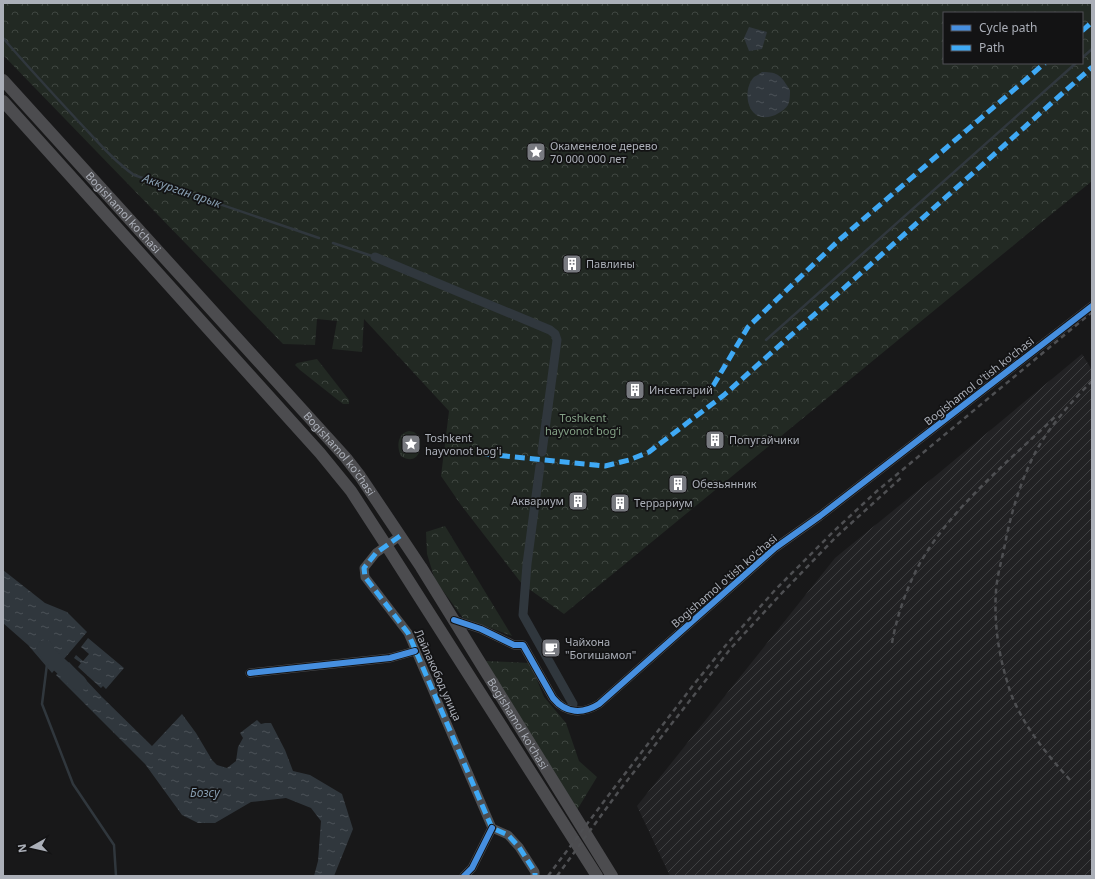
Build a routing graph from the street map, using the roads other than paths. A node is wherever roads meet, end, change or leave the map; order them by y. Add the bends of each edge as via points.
1 (3, 80) edge
2 (3, 100) edge
3 (55, 137) junction
4 (45, 146) junction
5 (1092, 306) edge
6 (400, 536) junction
7 (386, 545) junction
8 (454, 620) junction
9 (415, 651) junction
10 (250, 673) dead end
11 (492, 828) junction
12 (464, 876) edge
13 (535, 876) edge
14 (597, 876) edge
15 (612, 876) edge

1 - 3 main road, Bogishamol ko'chasi
2 - 4 main road, Bogishamol ko'chasi
3 - 4 main road via 53,145
3 - 6 main road, Bogishamol ko'chasi via 337,447 360,476
4 - 7 main road, Bogishamol ko'chasi via 335,471
5 - 8 street, Bogishamol o'tish ko'chasi via 827,511 775,548 594,708 576,712 563,707 553,698 523,645 514,645 481,629
6 - 7 street
6 - 8 main road, Bogishamol ko'chasi
7 - 9 street, Лайлакобод улица via 364,568 365,577 408,633
7 - 14 main road, Bogishamol ko'chasi
8 - 15 main road, Bogishamol ko'chasi
9 - 10 street via 390,658
9 - 11 street, Лайлакобод улица
11 - 12 street via 472,868
11 - 13 street via 508,835 519,847

